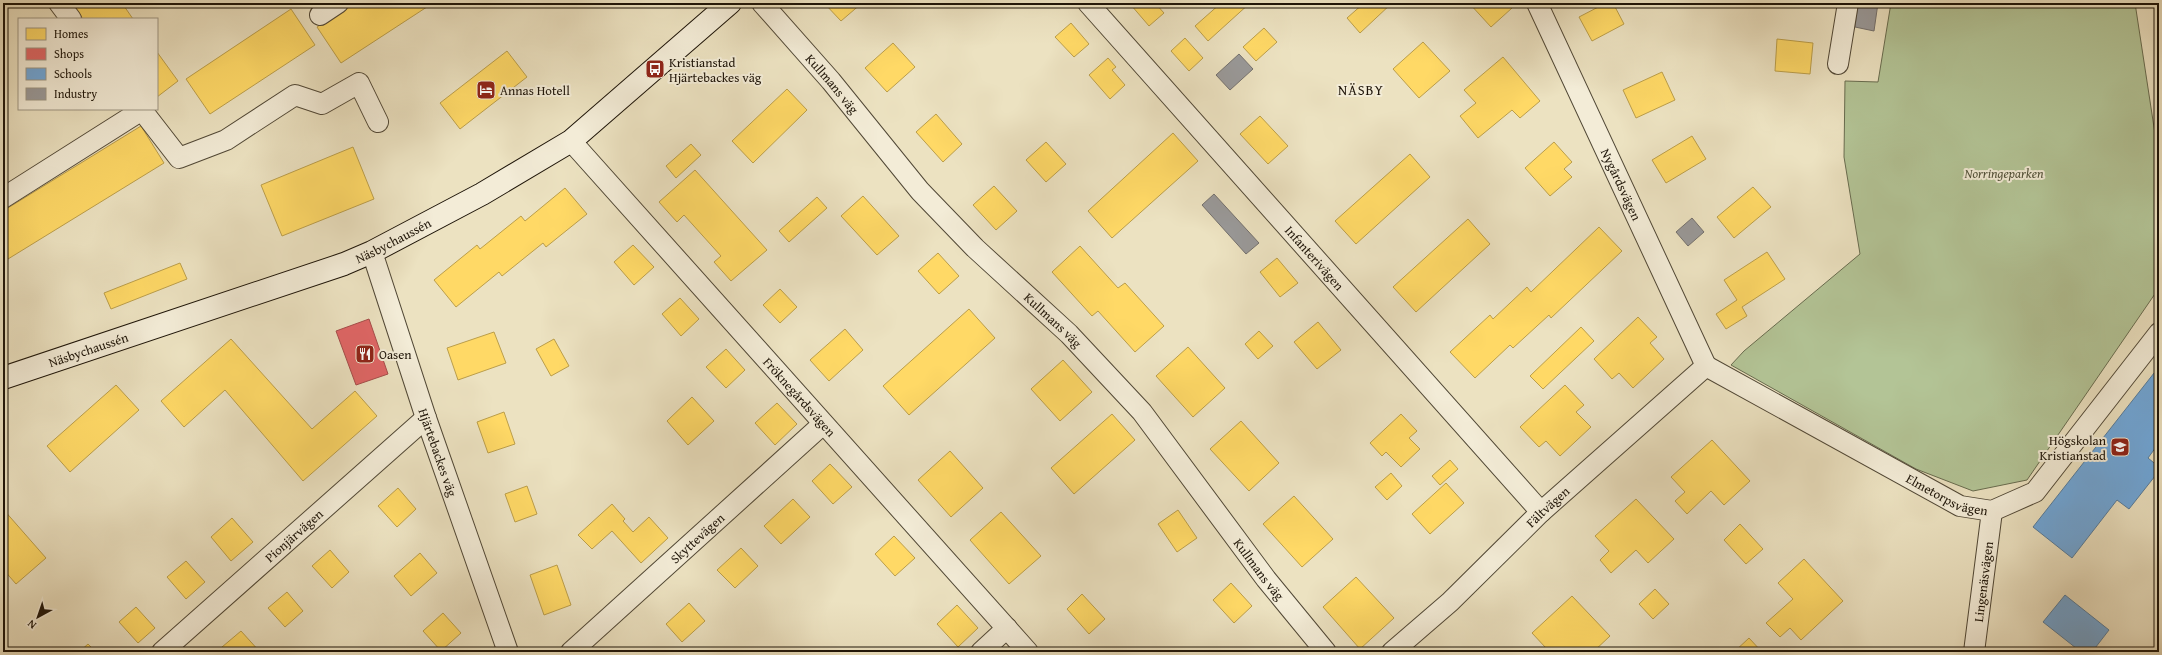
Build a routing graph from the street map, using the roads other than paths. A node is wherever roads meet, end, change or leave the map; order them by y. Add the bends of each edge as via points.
1 (59, 3) edge
2 (338, 3) edge
3 (730, 3) edge
4 (762, 3) edge
5 (1088, 3) edge
6 (1537, 3) edge
7 (1848, 3) edge
8 (320, 15) dead end
9 (70, 18) edge
10 (1838, 64) dead end
11 (140, 110) edge
12 (143, 110) edge
13 (378, 122) dead end
14 (571, 141) junction
15 (3, 198) edge
16 (372, 252) junction
17 (2159, 333) edge
18 (1706, 366) junction
19 (3, 378) edge
20 (426, 418) junction
21 (823, 424) junction
22 (1992, 511) junction
23 (1541, 512) junction
24 (1007, 628) junction
25 (162, 652) edge
26 (508, 652) edge
27 (572, 652) edge
28 (980, 652) edge
29 (1028, 652) edge
30 (1326, 652) edge
31 (1392, 652) edge
32 (1974, 652) edge

1 - 9 street
2 - 8 street
3 - 14 street, Näsbychaussén
4 - 30 street, Kullmans väg via 831,81 920,191 975,248 1069,334 1142,412 1235,539
5 - 23 street, Infanterivägen
6 - 18 street, Nygårdsvägen
7 - 10 street
11 - 15 street
12 - 13 street via 179,158 226,140 295,95 322,104 359,83
14 - 16 street, Näsbychaussén via 482,194
14 - 21 street, Fröknegårdsvägen
16 - 19 street, Näsbychaussén via 344,264
16 - 20 street, Hjärtebackes väg
17 - 22 street, Elmetorpsvägen via 2035,492
18 - 22 street, Elmetorpsvägen via 1960,506
18 - 23 street, Fältvägen
20 - 25 street, Pionjärvägen
20 - 26 street, Hjärtebackes väg
21 - 24 street, Fröknegårdsvägen
21 - 27 street, Skyttevägen
22 - 32 street, Lingenäsvägen
23 - 31 street, Fältvägen via 1450,602
24 - 28 street
24 - 29 street, Fröknegårdsvägen

